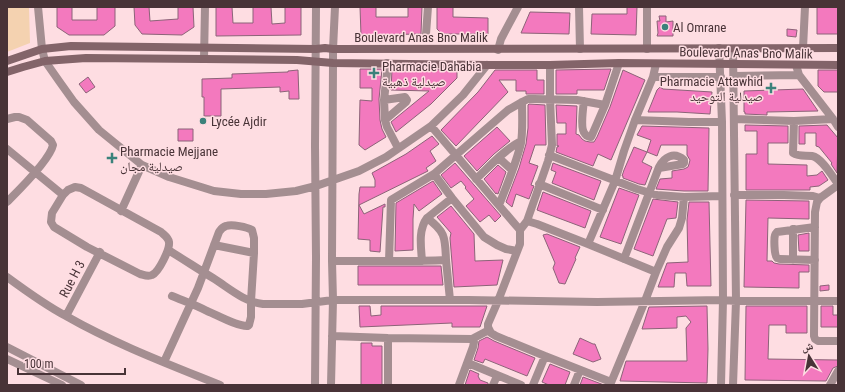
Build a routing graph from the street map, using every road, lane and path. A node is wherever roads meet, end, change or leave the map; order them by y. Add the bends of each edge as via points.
1 (38, 7) edge
2 (205, 7) edge
3 (316, 7) edge
4 (335, 7) edge
5 (428, 7) edge
6 (518, 7) edge
7 (579, 7) edge
8 (647, 7) edge
9 (804, 7) edge
10 (426, 34) dead end
11 (205, 47) junction
12 (719, 48) junction
13 (804, 48) junction
14 (838, 48) edge
15 (42, 49) junction
16 (316, 49) junction
17 (333, 49) junction
18 (580, 49) junction
19 (647, 49) junction
20 (733, 49) junction
21 (498, 50) junction
22 (204, 59) junction
23 (7, 61) edge
24 (45, 61) junction
25 (316, 62) junction
26 (333, 63) junction
27 (387, 63) junction
28 (619, 63) junction
29 (656, 64) junction
30 (720, 64) junction
31 (733, 64) junction
32 (487, 65) junction
33 (550, 65) junction
34 (796, 65) junction
35 (838, 65) edge
36 (7, 72) edge
37 (799, 75) junction
38 (734, 76) junction
39 (653, 77) junction
40 (721, 77) junction
41 (550, 99) junction
42 (384, 100) junction
43 (584, 101) junction
44 (522, 102) junction
45 (605, 105) junction
46 (7, 119) edge
47 (734, 119) junction
48 (833, 119) junction
49 (385, 120) junction
50 (635, 120) junction
51 (794, 121) junction
52 (722, 122) junction
53 (431, 126) junction
54 (838, 126) edge
55 (521, 142) junction
56 (398, 148) junction
57 (7, 149) edge
58 (456, 154) junction
59 (550, 155) junction
60 (499, 158) junction
61 (142, 165) junction
62 (659, 168) dead end
63 (512, 170) junction
64 (35, 172) junction
65 (434, 174) junction
66 (476, 179) junction
67 (332, 181) junction
68 (614, 181) junction
69 (539, 184) junction
70 (838, 185) edge
71 (316, 186) junction
72 (650, 193) junction
73 (63, 195) junction
74 (734, 195) junction
75 (722, 196) junction
76 (684, 197) junction
77 (452, 198) junction
78 (820, 198) junction
79 (7, 202) edge
80 (499, 205) junction
81 (603, 210) junction
82 (121, 211) junction
83 (427, 218) junction
84 (527, 221) junction
85 (815, 227) junction
86 (793, 229) junction
87 (520, 230) junction
88 (588, 244) junction
89 (214, 245) junction
90 (168, 250) junction
91 (517, 251) junction
92 (100, 252) junction
93 (254, 253) junction
94 (624, 259) junction
95 (446, 260) junction
96 (793, 260) junction
97 (815, 260) junction
98 (332, 261) junction
99 (389, 261) junction
100 (422, 261) junction
101 (656, 272) junction
102 (204, 273) junction
103 (7, 277) edge
104 (172, 296) dead end
105 (333, 300) junction
106 (450, 300) junction
107 (723, 300) junction
108 (814, 300) junction
109 (251, 301) junction
110 (498, 301) junction
111 (645, 301) junction
112 (736, 301) junction
113 (838, 301) edge
114 (316, 302) junction
115 (191, 304) junction
116 (66, 316) junction
117 (489, 330) junction
118 (332, 336) junction
119 (388, 338) junction
120 (472, 340) junction
121 (838, 341) edge
122 (7, 348) edge
123 (545, 356) junction
124 (7, 359) edge
125 (164, 362) junction
126 (468, 363) junction
127 (580, 370) junction
128 (838, 371) edge
129 (497, 376) junction
130 (610, 383) edge
131 (62, 385) edge
132 (81, 385) edge
133 (220, 385) edge
134 (315, 385) edge
135 (331, 385) edge
136 (388, 385) edge
137 (460, 385) edge
138 (493, 385) edge
139 (521, 385) edge
140 (533, 385) edge
141 (574, 385) edge
142 (721, 385) edge
143 (733, 385) edge
144 (830, 385) edge

1 - 15 street
2 - 11 street
3 - 16 street
4 - 17 street
5 - 10 street
6 - 21 street
7 - 18 street
8 - 19 street
9 - 13 street
11 - 15 street, Boulevard Anas Bno Malik via 71,46
11 - 16 street, Boulevard Anas Bno Malik
11 - 22 street
12 - 19 street, Boulevard Anas Bno Malik
12 - 20 street, Boulevard Anas Bno Malik
12 - 30 street
13 - 14 street, Boulevard Anas Bno Malik
13 - 20 street, Boulevard Anas Bno Malik
15 - 23 street, Boulevard Anas Bno Malik
15 - 24 street
16 - 17 street, Boulevard Anas Bno Malik
16 - 25 street
17 - 21 street, Boulevard Anas Bno Malik
17 - 26 street
18 - 19 street, Boulevard Anas Bno Malik
18 - 21 street, Boulevard Anas Bno Malik
20 - 31 street
22 - 24 street, Boulevard Anas Bno Malik via 86,58
22 - 25 street, Boulevard Anas Bno Malik
24 - 36 street, Boulevard Anas Bno Malik
24 - 61 street via 88,119
25 - 26 street, Boulevard Anas Bno Malik
25 - 71 street
26 - 27 street, Boulevard Anas Bno Malik
26 - 67 street
27 - 32 street, Boulevard Anas Bno Malik
27 - 42 street
28 - 29 street, Boulevard Anas Bno Malik
28 - 33 street, Boulevard Anas Bno Malik
28 - 45 street
29 - 30 street, Boulevard Anas Bno Malik
29 - 39 street
30 - 31 street, Boulevard Anas Bno Malik
30 - 40 street
31 - 34 street, Boulevard Anas Bno Malik
31 - 38 street
32 - 33 street, Boulevard Anas Bno Malik
32 - 53 street via 463,95
33 - 41 street
34 - 35 street, Boulevard Anas Bno Malik
34 - 37 street
37 - 38 street
37 - 48 street
38 - 47 street
39 - 40 street
39 - 50 street
40 - 52 street
41 - 43 street
41 - 44 street
41 - 59 street
42 - 49 street
42 - 49 street via 404,97 407,100
43 - 45 street
43 - 45 street via 583,129 588,137 592,135
44 - 55 street
44 - 58 street via 508,110
46 - 64 street via 19,117 27,120 52,143 53,148
47 - 51 street
47 - 74 street
48 - 51 street
48 - 54 street
49 - 56 street
50 - 52 street
50 - 68 street
51 - 70 street via 793,154 818,159
52 - 75 street
53 - 56 street
53 - 58 street
55 - 60 street
55 - 63 street
56 - 67 street via 372,165
57 - 64 street
58 - 65 street
58 - 66 street
59 - 68 street
59 - 69 street
60 - 63 street
60 - 66 street
61 - 71 street via 214,192 266,194
61 - 82 street
62 - 72 street
63 - 80 street
64 - 73 street
64 - 79 street
65 - 77 street
65 - 99 street via 390,200
66 - 80 street
67 - 71 street
67 - 98 street
68 - 72 street
68 - 81 street
69 - 81 street
69 - 84 street
70 - 78 street
71 - 114 street
72 - 76 street
72 - 94 street
73 - 82 street via 71,188 81,188
73 - 92 street via 52,213 51,225
74 - 78 street
74 - 112 street
75 - 76 street
75 - 107 street
76 - 101 street via 679,228
77 - 83 street
77 - 91 street via 484,237 497,246
78 - 85 street via 815,212
80 - 87 street
81 - 88 street
82 - 90 street via 161,232 167,238
83 - 95 street via 444,236
83 - 100 street via 422,227
84 - 87 street
84 - 88 street
85 - 86 street
85 - 97 street
86 - 96 street
86 - 96 street via 777,232 775,251 776,257 780,259
87 - 91 street
88 - 94 street
89 - 93 street
89 - 93 street via 224,226 247,228 253,232
89 - 102 street
90 - 92 street via 154,274 148,276
90 - 102 street
91 - 110 street
92 - 116 street, Rue H 3
93 - 109 street
94 - 101 street
95 - 100 street
95 - 106 street
96 - 97 street
97 - 108 street
98 - 99 street
98 - 105 street
99 - 100 street
101 - 111 street
102 - 109 street
102 - 115 street
103 - 116 street
104 - 115 street
105 - 106 street
105 - 114 street
105 - 118 street
106 - 110 street
107 - 111 street
107 - 112 street
107 - 142 street
108 - 112 street
108 - 113 street
108 - 121 street via 815,339
109 - 114 street via 279,304
109 - 115 street via 251,317 246,327
110 - 111 street
110 - 117 street via 489,320
111 - 130 street
112 - 143 street
114 - 134 street
115 - 125 street
116 - 125 street via 131,349
117 - 120 street
117 - 123 street via 496,336
118 - 119 street
118 - 135 street
119 - 120 street
119 - 136 street
120 - 126 street via 474,345
122 - 132 street
123 - 127 street
123 - 140 street
124 - 131 street
125 - 133 street
126 - 129 street
126 - 137 street
127 - 130 street
127 - 141 street
128 - 144 street
129 - 138 street
129 - 139 street

